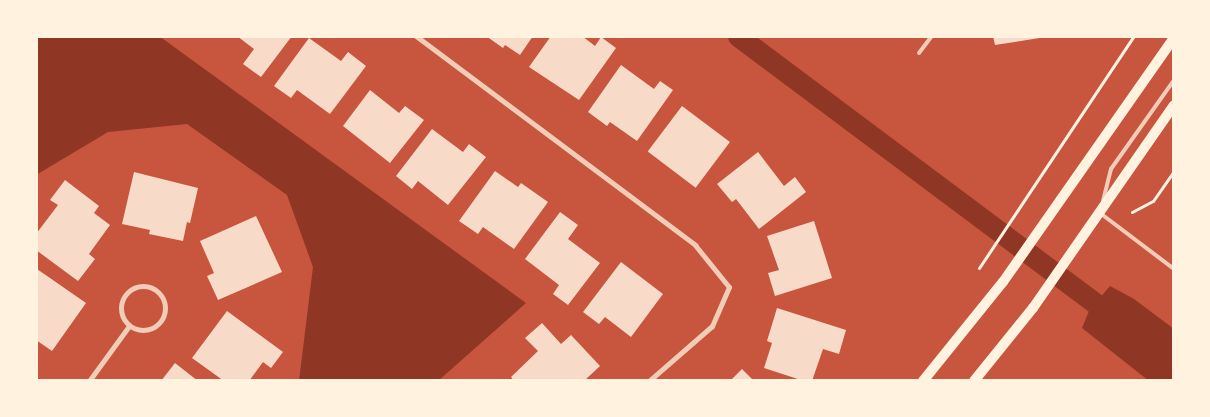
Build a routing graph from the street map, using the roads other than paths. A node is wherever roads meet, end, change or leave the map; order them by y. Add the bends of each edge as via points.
1 (416, 36) edge
2 (932, 36) edge
3 (1174, 38) edge
4 (919, 53) dead end
5 (1174, 80) edge
6 (1174, 105) edge
7 (1100, 212) junction
8 (1174, 269) edge
9 (129, 326) junction
10 (89, 381) edge
11 (649, 381) edge
12 (923, 381) edge
13 (974, 381) edge

1 - 11 street via 695,244 730,287 712,326
2 - 4 lane
3 - 12 main road via 1003,282
5 - 7 lane via 1111,169
6 - 7 main road
7 - 8 lane
7 - 13 main road via 1033,308
9 - 9 street via 146,331 160,322 165,306 157,291 140,286 125,295 120,311
9 - 10 street

